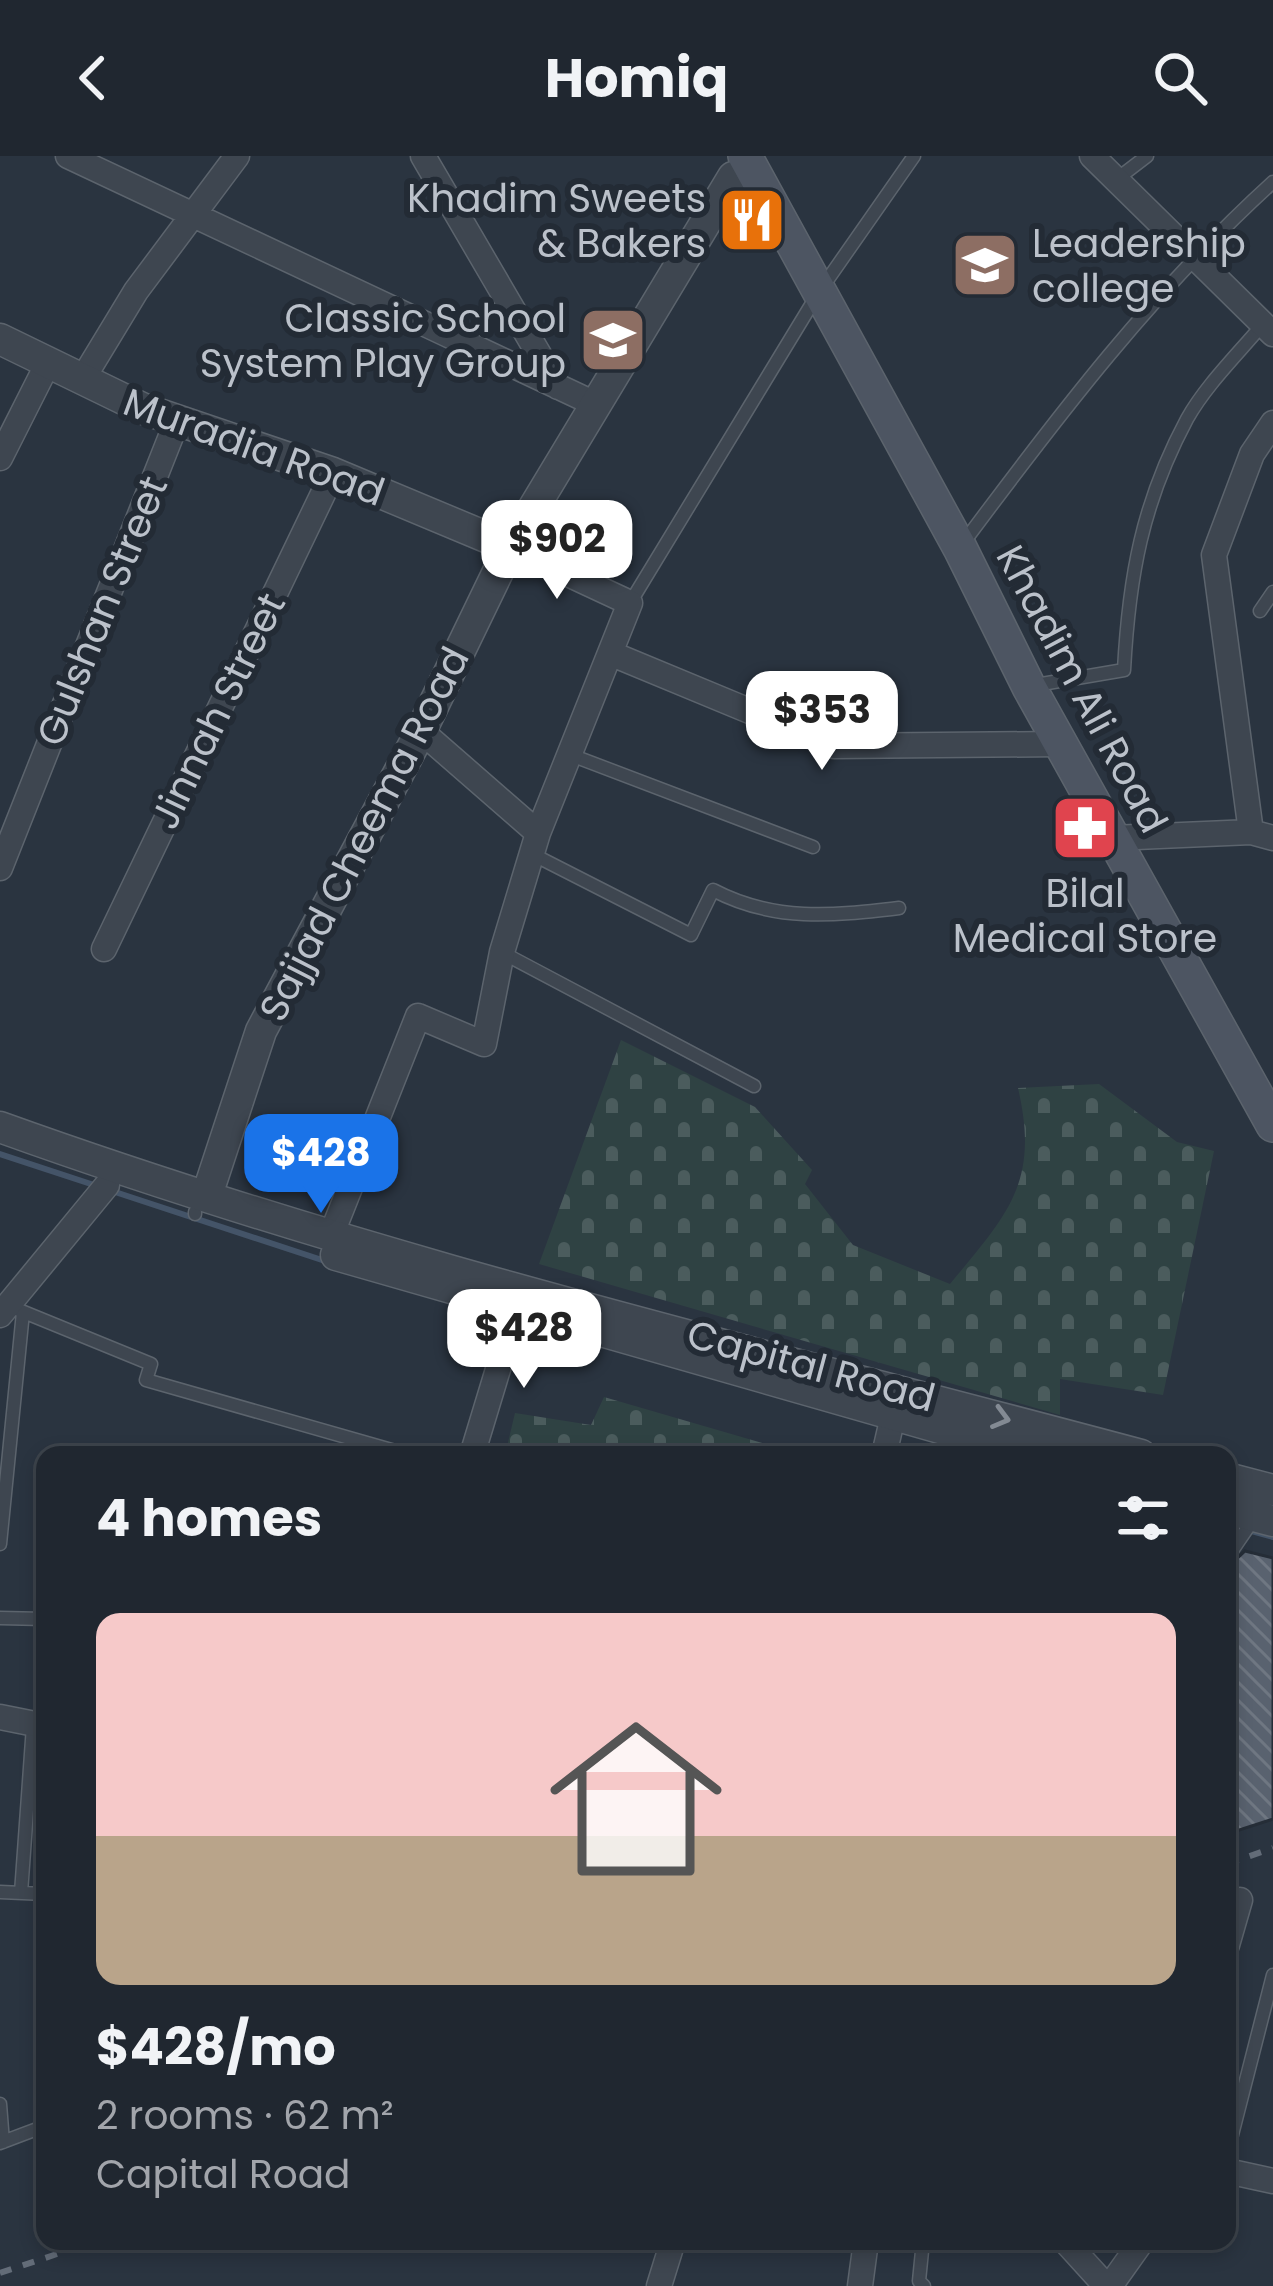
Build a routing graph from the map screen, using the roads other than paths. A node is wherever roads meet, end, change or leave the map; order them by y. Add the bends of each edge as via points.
1 (68, 156) edge
2 (237, 156) edge
3 (423, 156) edge
4 (914, 156) edge
5 (1092, 156) edge
6 (1147, 156) edge
7 (744, 164) edge
8 (1116, 179) junction
9 (1273, 182) edge
10 (192, 215) junction
11 (1193, 255) junction
12 (819, 292) junction
13 (1268, 329) edge
14 (0, 339) edge
15 (48, 363) junction
16 (82, 380) junction
17 (559, 387) junction
18 (593, 403) junction
19 (177, 421) junction
20 (1273, 423) edge
21 (0, 458) edge
22 (333, 473) junction
23 (510, 547) junction
24 (960, 548) junction
25 (1273, 592) edge
26 (630, 603) junction
27 (1260, 610) dead end
28 (612, 654) junction
29 (1029, 687) junction
30 (421, 731) junction
31 (1060, 744) junction
32 (571, 754) junction
33 (1266, 835) edge
34 (1113, 838) junction
35 (534, 843) junction
36 (813, 847) dead end
37 (0, 868) edge
38 (898, 908) dead end
39 (104, 949) dead end
40 (502, 952) junction
41 (754, 1085) dead end
42 (1273, 1125) edge
43 (0, 1127) edge
44 (0, 1148) edge
45 (107, 1184) junction
46 (199, 1207) junction
47 (332, 1233) junction
48 (519, 1300) junction
49 (8, 1309) edge
50 (892, 1416) junction
51 (378, 1446) edge
52 (475, 1446) edge
53 (886, 1446) edge
54 (1001, 1446) edge
55 (1105, 1446) edge
56 (1255, 1512) edge
57 (1236, 1543) edge
58 (0, 1544) edge
59 (0, 1618) edge
60 (36, 1619) edge
61 (0, 1717) edge
62 (36, 1725) edge
63 (36, 1754) edge
64 (0, 1892) edge
65 (21, 1893) junction
66 (36, 1894) edge
67 (1240, 1900) dead end
68 (1236, 1914) edge
69 (1273, 1975) edge
70 (0, 2104) edge
71 (1236, 2119) edge
72 (36, 2129) edge
73 (2, 2142) edge
74 (1236, 2173) edge
75 (1273, 2181) edge
76 (670, 2250) edge
77 (865, 2250) edge
78 (922, 2250) edge
79 (1074, 2250) edge
80 (1135, 2250) edge
81 (659, 2286) edge
82 (860, 2286) edge
83 (924, 2286) edge
84 (1108, 2286) edge

1 - 10 street
2 - 10 street
3 - 17 street
4 - 12 lane
5 - 8 street
6 - 8 lane
7 - 12 main road, Khadim Ali Road
7 - 18 street, Sajjad Cheema Road
8 - 11 street
9 - 11 lane
10 - 16 street
10 - 17 street
11 - 13 street
11 - 24 lane via 1096,364
12 - 24 main road, Khadim Ali Road
12 - 26 lane
13 - 29 lane via 1188,417 1129,578 1124,670
14 - 15 street, Muradia Road
15 - 16 street, Muradia Road
15 - 21 street
16 - 19 street, Muradia Road
17 - 18 street
18 - 23 street, Sajjad Cheema Road
19 - 22 street, Muradia Road
19 - 37 street, Gulshan Street
20 - 33 street via 1252,454 1214,555
22 - 23 street, Muradia Road
22 - 39 street, Jinnah Street
23 - 26 street
23 - 30 street, Sajjad Cheema Road
24 - 29 main road, Khadim Ali Road
25 - 27 lane
26 - 28 street
28 - 31 street via 834,746
28 - 32 street
29 - 31 main road, Khadim Ali Road
30 - 35 street
30 - 46 street, Sajjad Cheema Road via 261,1031
31 - 34 main road, Khadim Ali Road
32 - 35 street
32 - 36 lane
33 - 34 street
34 - 42 main road, Khadim Ali Road
35 - 38 lane via 692,935 712,890 748,908 818,918
35 - 40 street
40 - 41 lane
40 - 47 street via 484,1044 418,1016
43 - 45 street, Capital Road
44 - 45 street
45 - 46 street, Capital Road
45 - 49 street
46 - 47 street, Capital Road
46 - 48 street
47 - 48 street, Capital Road
48 - 50 street
48 - 52 street
48 -> 55 street, Capital Road
49 - 51 lane via 151,1364 146,1380
49 - 58 lane
50 - 53 street
50 - 54 street
56 - 57 lane
59 - 60 lane
61 - 62 street
63 - 65 lane
64 - 65 lane
65 - 66 lane
67 - 68 street
69 - 71 lane
70 - 73 lane
72 - 73 lane
74 - 75 street
76 - 81 street
77 - 82 street
78 - 83 lane
79 - 84 street
80 - 84 street

